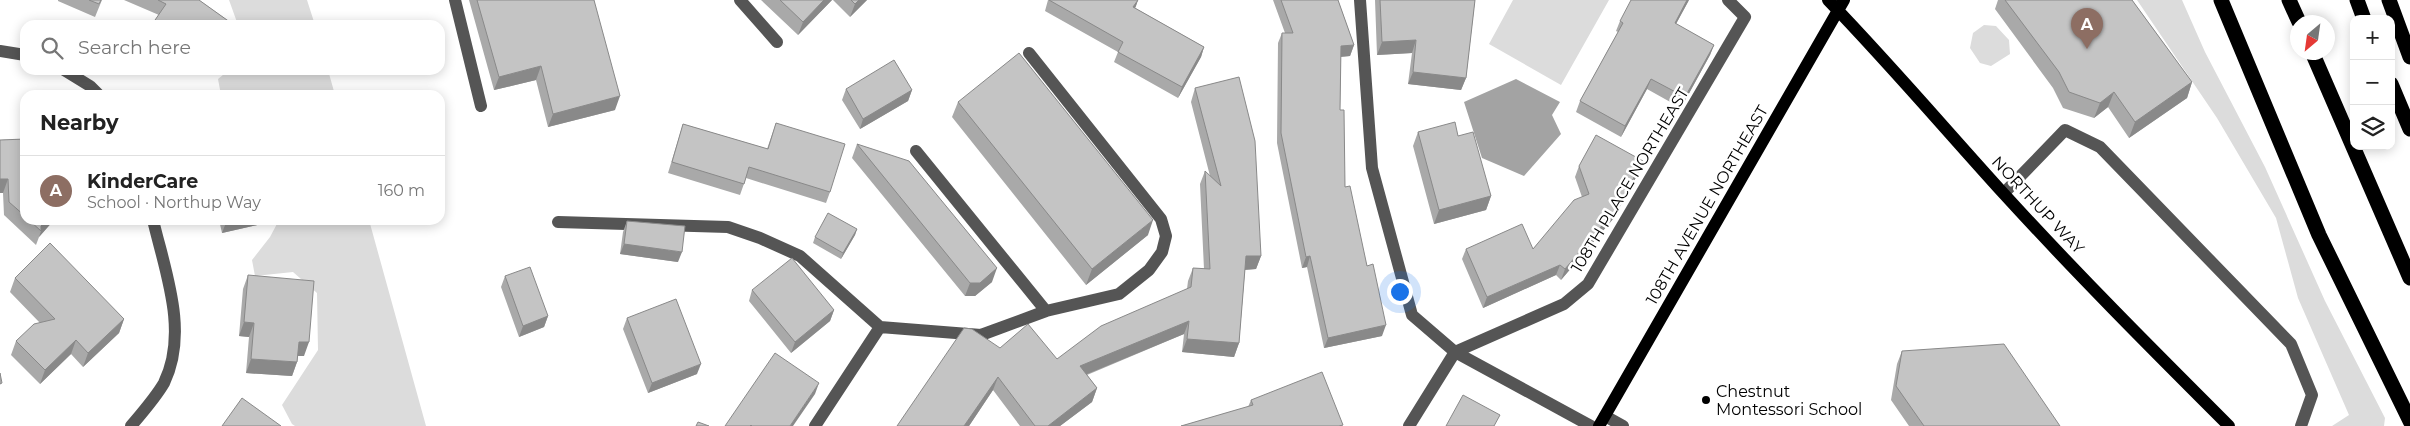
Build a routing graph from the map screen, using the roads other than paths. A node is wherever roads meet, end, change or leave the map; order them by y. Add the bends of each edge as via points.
1 (455, 0) edge
2 (740, 0) edge
3 (1360, 0) edge
4 (1728, 0) edge
5 (1828, 0) edge
6 (2221, 0) edge
7 (2289, 0) edge
8 (2357, 0) edge
9 (2389, 0) edge
10 (1840, 5) edge
11 (2296, 15) edge
12 (2363, 15) edge
13 (777, 42) dead end
14 (0, 51) edge
15 (1029, 53) dead end
16 (20, 54) edge
17 (2410, 57) edge
18 (2315, 60) edge
19 (72, 75) edge
20 (94, 90) edge
21 (2395, 93) edge
22 (481, 106) dead end
23 (2410, 129) edge
24 (916, 151) dead end
25 (2004, 194) junction
26 (558, 222) dead end
27 (154, 225) edge
28 (2410, 278) edge
29 (1046, 311) junction
30 (880, 327) junction
31 (1455, 352) junction
32 (1602, 421) edge
33 (2410, 421) edge
34 (131, 426) edge
35 (815, 426) edge
36 (1409, 426) edge
37 (1591, 426) edge
38 (1623, 426) edge
39 (2229, 426) edge
40 (2301, 426) edge

1 - 22 street
2 - 13 street
3 - 31 street via 1372,168 1412,315
4 - 31 street, 108TH PLACE NORTHEAST via 1745,17 1588,284 1564,304
5 - 10 main road, NORTHUP WAY
6 - 33 highway via 2319,235
7 - 11 highway
8 - 12 highway
9 - 17 highway
10 - 25 main road, NORTHUP WAY
10 - 32 main road, 108TH AVENUE NORTHEAST
14 - 16 street
15 - 29 street via 1162,219 1166,236 1162,252 1150,270 1120,294
18 - 28 highway
19 - 20 street
21 - 23 highway
24 - 29 street
25 - 39 main road, NORTHUP WAY
25 - 40 street via 2065,130 2100,147 2291,344 2312,395
26 - 30 street via 728,227 800,256
27 - 34 street via 174,308 174,351 163,383
29 - 30 street via 981,336
30 - 35 street
31 - 36 street
31 - 37 street
32 - 38 street

